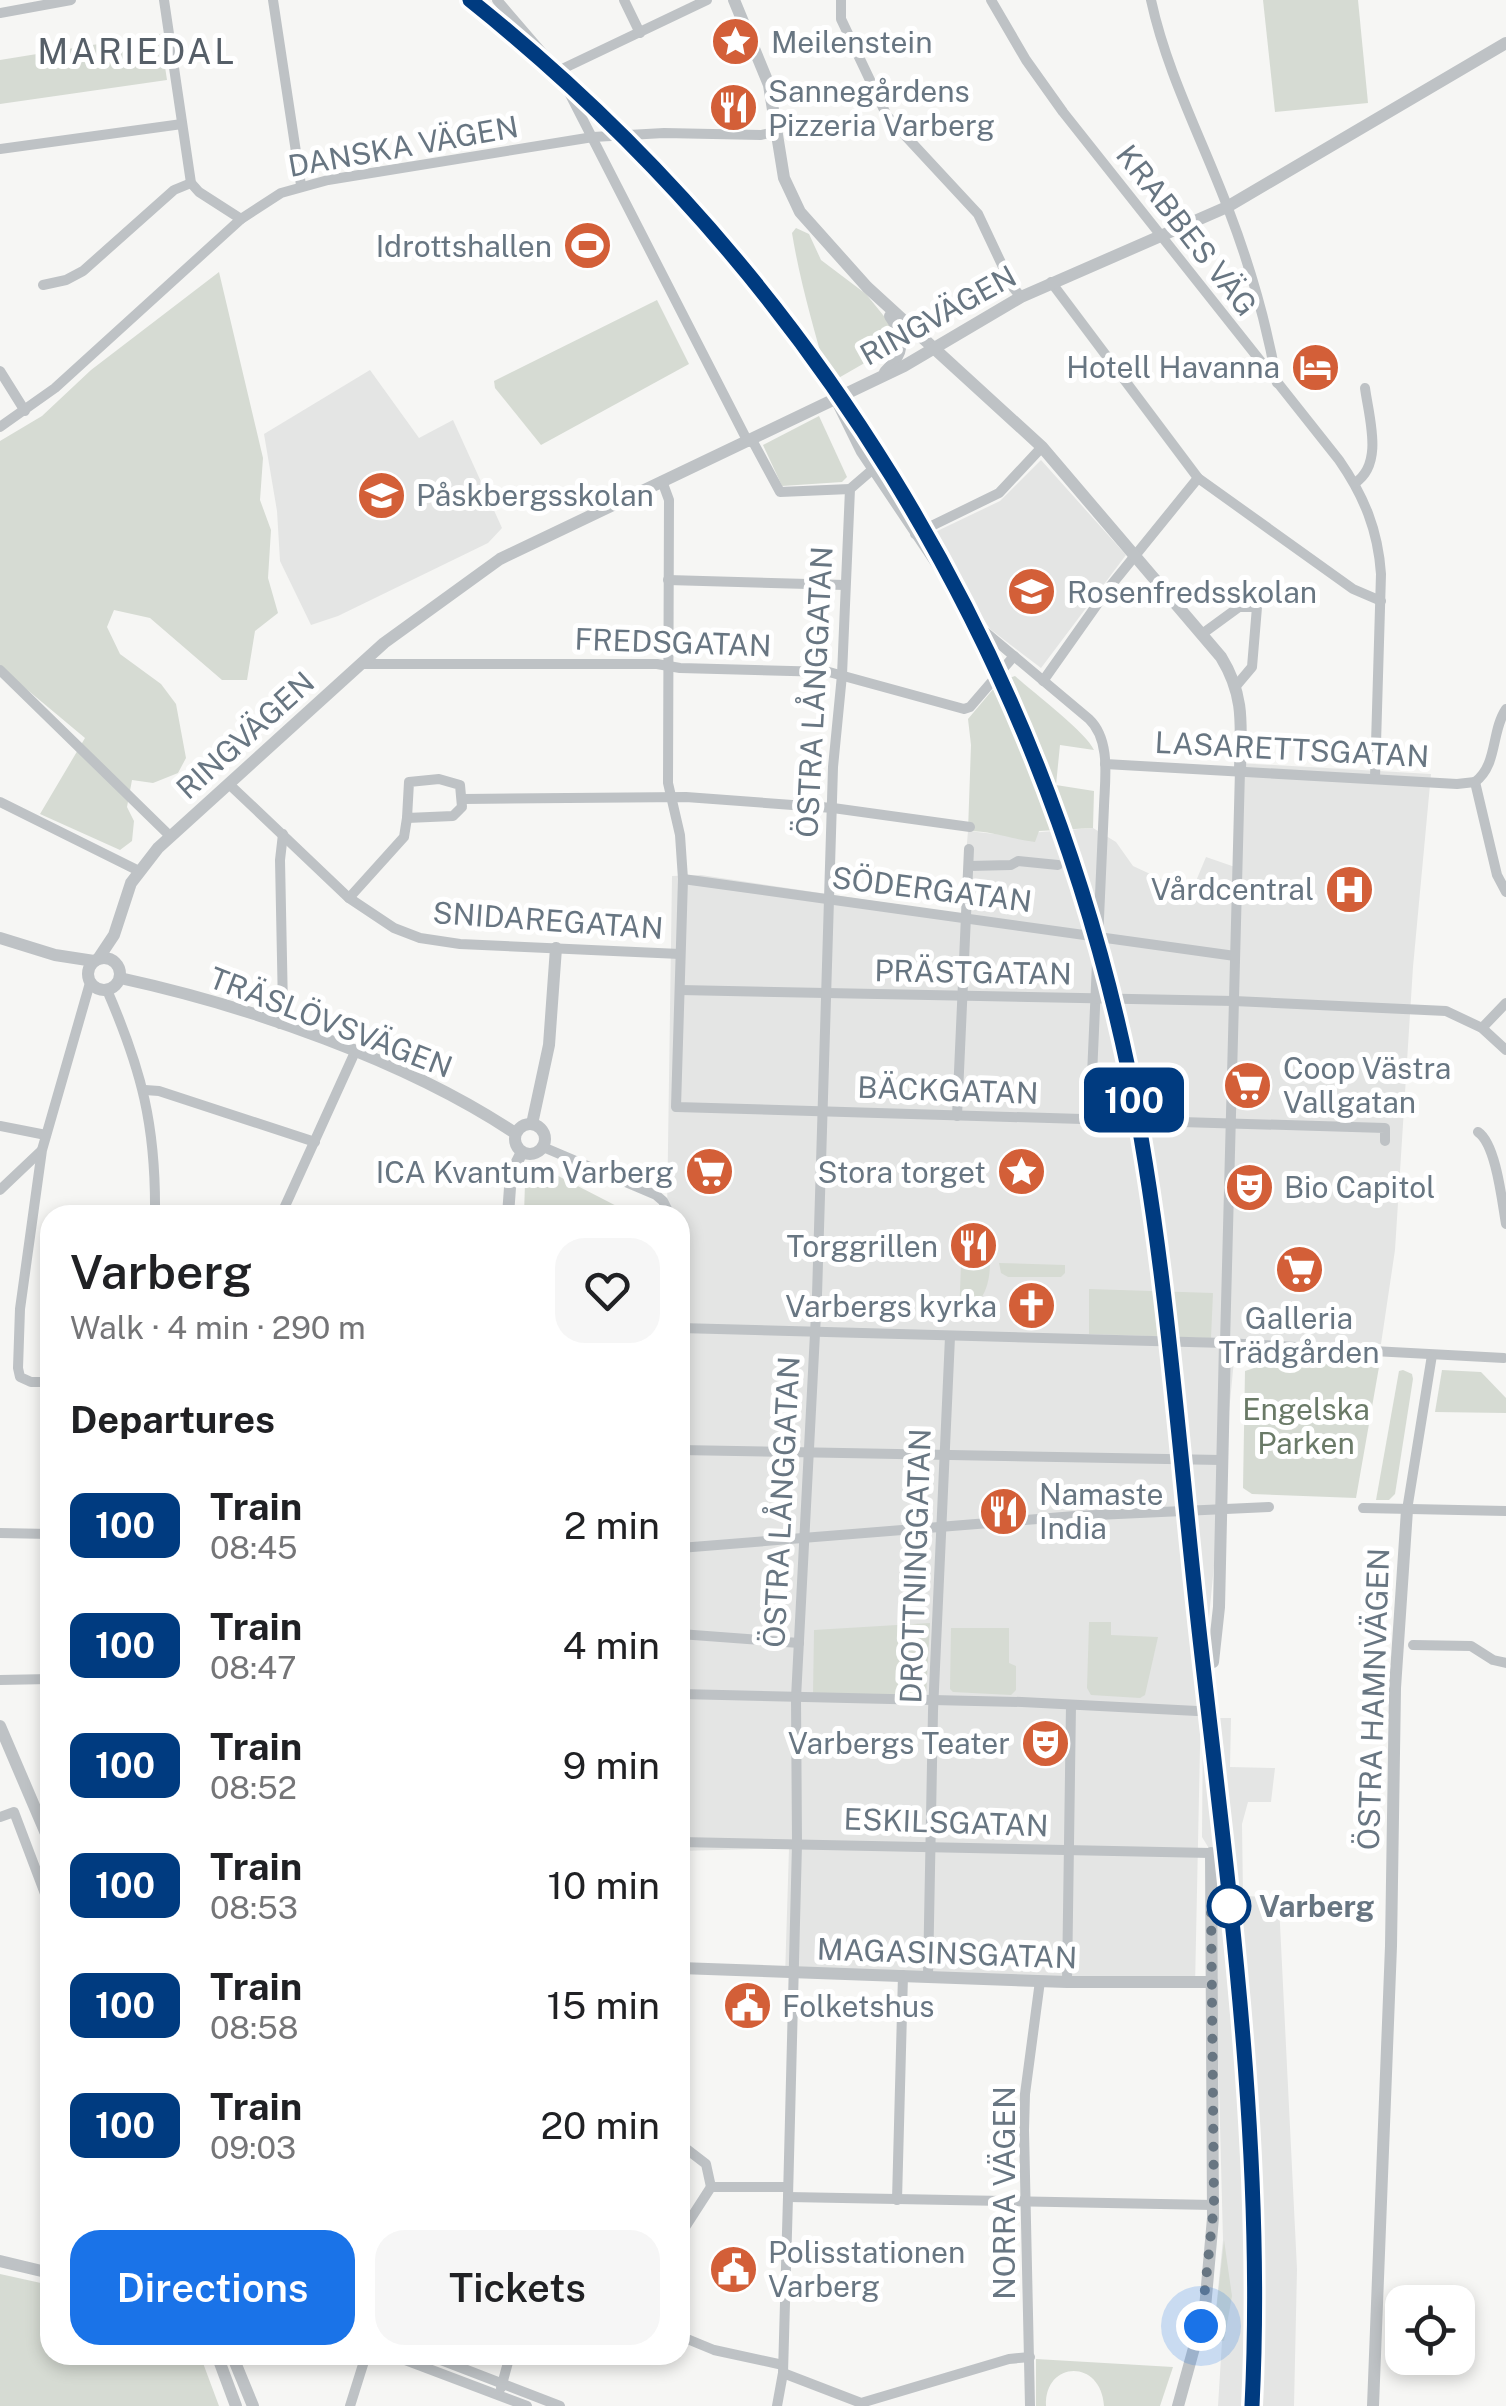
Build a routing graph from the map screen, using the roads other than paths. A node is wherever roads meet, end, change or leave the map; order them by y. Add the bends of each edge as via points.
1 (71, 0) edge
2 (164, 0) edge
3 (273, 0) edge
4 (497, 0) edge
5 (624, 0) edge
6 (707, 0) edge
7 (734, 0) edge
8 (841, 0) edge
9 (991, 0) edge
10 (1152, 0) edge
11 (0, 12) edge
12 (640, 33) junction
13 (1506, 43) edge
14 (558, 70) junction
15 (182, 124) junction
16 (778, 132) junction
17 (592, 137) junction
18 (0, 148) edge
19 (191, 183) junction
20 (301, 185) junction
21 (1228, 206) junction
22 (241, 220) junction
23 (1160, 236) junction
24 (1051, 282) junction
25 (42, 285) dead end
26 (867, 287) junction
27 (1021, 296) junction
28 (933, 349) junction
29 (0, 371) edge
30 (878, 378) junction
31 (1277, 384) junction
32 (1366, 388) dead end
33 (835, 399) junction
34 (26, 411) junction
35 (0, 427) edge
36 (750, 440) junction
37 (1042, 448) junction
38 (872, 470) junction
39 (1198, 478) junction
40 (662, 481) junction
41 (1355, 483) junction
42 (850, 489) junction
43 (915, 534) junction
44 (1136, 554) junction
45 (668, 580) junction
46 (845, 585) junction
47 (1381, 601) junction
48 (1202, 634) junction
49 (1014, 656) junction
50 (362, 664) junction
51 (668, 666) junction
52 (0, 670) edge
53 (842, 674) junction
54 (1043, 682) junction
55 (1236, 686) junction
56 (1506, 709) edge
57 (1105, 764) junction
58 (1240, 770) junction
59 (1375, 778) junction
60 (1476, 782) junction
61 (229, 784) junction
62 (670, 798) junction
63 (464, 799) junction
64 (1, 806) edge
65 (832, 808) junction
66 (407, 818) junction
67 (970, 826) dead end
68 (284, 834) junction
69 (170, 836) junction
70 (969, 849) dead end
71 (1058, 864) dead end
72 (969, 866) junction
73 (138, 871) junction
74 (683, 879) junction
75 (1506, 892) edge
76 (349, 898) junction
77 (828, 901) junction
78 (965, 919) junction
79 (114, 936) junction
80 (1099, 937) junction
81 (0, 938) edge
82 (556, 948) junction
83 (680, 954) junction
84 (1235, 956) junction
85 (116, 963) junction
86 (92, 969) junction
87 (120, 978) junction
88 (107, 990) junction
89 (680, 990) junction
90 (828, 994) junction
91 (960, 996) junction
92 (1097, 1000) junction
93 (1234, 1002) junction
94 (1506, 1003) edge
95 (280, 1024) junction
96 (1482, 1028) junction
97 (1506, 1050) edge
98 (356, 1052) junction
99 (145, 1090) junction
100 (824, 1112) junction
101 (957, 1116) junction
102 (1090, 1120) junction
103 (532, 1124) junction
104 (1231, 1124) junction
105 (0, 1126) edge
106 (1478, 1132) dead end
107 (516, 1133) junction
108 (46, 1135) junction
109 (1384, 1141) dead end
110 (315, 1142) junction
111 (543, 1147) junction
112 (42, 1150) junction
113 (522, 1152) junction
114 (0, 1190) edge
115 (156, 1205) edge
116 (286, 1205) edge
117 (509, 1205) edge
118 (664, 1205) edge
119 (1506, 1224) edge
120 (690, 1328) edge
121 (815, 1334) junction
122 (950, 1337) junction
123 (1224, 1343) junction
124 (1432, 1355) junction
125 (1505, 1358) edge
126 (40, 1382) edge
127 (690, 1450) edge
128 (810, 1451) junction
129 (945, 1454) junction
130 (1221, 1460) junction
131 (1269, 1507) dead end
132 (1362, 1508) dead end
133 (1220, 1509) junction
134 (1407, 1510) junction
135 (1506, 1511) edge
136 (943, 1528) junction
137 (0, 1533) edge
138 (40, 1534) edge
139 (806, 1538) junction
140 (690, 1547) edge
141 (690, 1635) edge
142 (799, 1643) junction
143 (1413, 1645) dead end
144 (1212, 1662) dead end
145 (1506, 1663) edge
146 (0, 1680) edge
147 (40, 1680) edge
148 (690, 1694) edge
149 (796, 1698) junction
150 (934, 1699) junction
151 (1071, 1704) junction
152 (1197, 1711) dead end
153 (0, 1726) edge
154 (0, 1817) edge
155 (40, 1819) edge
156 (690, 1842) edge
157 (797, 1844) junction
158 (932, 1846) junction
159 (1068, 1851) junction
160 (1211, 1853) joint
161 (40, 1881) edge
162 (690, 1968) edge
163 (792, 1972) junction
164 (903, 1975) junction
165 (928, 1976) junction
166 (1040, 1981) junction
167 (1067, 1982) junction
168 (1212, 1982) junction
169 (690, 2152) edge
170 (711, 2187) junction
171 (788, 2192) junction
172 (897, 2200) junction
173 (1026, 2201) junction
174 (1214, 2205) junction
175 (690, 2220) edge
176 (0, 2261) edge
177 (40, 2271) edge
178 (690, 2340) edge
179 (1030, 2357) junction
180 (221, 2365) edge
181 (236, 2365) edge
182 (363, 2365) edge
183 (423, 2365) edge
184 (449, 2365) edge
185 (507, 2365) edge
186 (783, 2369) junction
187 (500, 2390) junction
188 (236, 2406) edge
189 (253, 2406) edge
190 (350, 2406) edge
191 (528, 2406) edge
192 (560, 2406) edge
193 (777, 2406) edge
194 (1030, 2406) edge
195 (1178, 2406) edge
196 (1373, 2406) edge

1 - 11 street
2 - 15 street
3 - 20 street
4 - 14 street
5 - 12 street
6 - 12 street
7 - 16 street via 770,85
8 - 27 street via 841,20 887,116 978,214
9 - 23 street, KRABBES VÄG via 1026,60
10 - 21 street via 1172,72
12 - 14 street
13 - 21 street, RINGVÄGEN
14 - 17 street
15 - 18 street
15 - 19 street
16 - 17 street, DANSKA VÄGEN
16 - 26 street via 784,178 800,212
17 - 20 street, DANSKA VÄGEN
17 - 36 street
19 - 22 street
19 - 25 street via 174,190 83,271
20 - 22 street, DANSKA VÄGEN
21 - 23 street, RINGVÄGEN
21 - 31 street
22 - 34 street, DANSKA VÄGEN
23 - 24 street, RINGVÄGEN
23 - 31 street, KRABBES VÄG
24 - 27 street, RINGVÄGEN
24 - 39 street
26 - 28 street
26 - 30 street via 902,337 900,356
27 - 28 street, RINGVÄGEN
28 - 30 street, RINGVÄGEN
28 - 37 street
29 - 34 street
30 - 33 street, RINGVÄGEN
31 - 41 street, KRABBES VÄG
32 - 41 street via 1372,458 1367,476
33 - 36 street, RINGVÄGEN
33 - 38 street
34 - 35 street, DANSKA VÄGEN
36 - 40 street, RINGVÄGEN
36 - 42 street via 780,492
37 - 43 street via 999,494
37 - 44 street
38 - 42 street
38 - 43 street
39 - 44 street
39 - 47 street via 1354,589
40 - 45 street via 669,500
40 - 50 street, RINGVÄGEN via 500,559
41 - 47 street, KRABBES VÄG via 1378,542
42 - 46 street, ÖSTRA LÅNGGATAN
43 - 49 street via 977,626
44 - 48 street
44 - 54 street
45 - 46 street
45 - 51 street
46 - 53 street, ÖSTRA LÅNGGATAN
47 - 59 street, KRABBES VÄG
48 - 55 street
48 - 55 street via 1239,607 1257,607 1252,667
49 - 53 street, FREDSGATAN via 964,708
49 - 54 street
50 - 51 street, FREDSGATAN
50 - 61 street, RINGVÄGEN
51 - 53 street, FREDSGATAN
51 - 62 street
52 - 69 street
53 - 65 street, ÖSTRA LÅNGGATAN
54 - 57 street via 1095,725
55 - 58 street
56 - 60 street via 1486,772
57 - 58 street, LASARETTSGATAN
57 - 80 street
58 - 59 street, LASARETTSGATAN
58 - 84 street
59 - 60 street, LASARETTSGATAN
60 - 75 street
61 - 68 street, SNIDAREGATAN
61 - 69 street, RINGVÄGEN
62 - 63 street
62 - 65 street
62 - 74 street
63 - 66 street via 453,816
63 - 66 street via 454,781 409,782
64 - 73 street
65 - 67 street
65 - 77 street, ÖSTRA LÅNGGATAN
66 - 76 street via 404,837
68 - 76 street, SNIDAREGATAN
68 - 95 street
69 - 73 street, RINGVÄGEN
70 - 72 street
71 - 72 street
72 - 78 street
73 - 79 street, RINGVÄGEN
74 - 77 street, SÖDERGATAN
74 - 83 street
76 - 82 street, SNIDAREGATAN via 420,938
77 - 78 street, SÖDERGATAN
77 - 90 street, ÖSTRA LÅNGGATAN
78 - 80 street, SÖDERGATAN
78 - 91 street
79 - 85 street, RINGVÄGEN
79 - 86 street, RINGVÄGEN
80 - 84 street, SÖDERGATAN
80 - 92 street
81 - 86 street
82 - 83 street, SNIDAREGATAN
82 - 103 street via 549,1045
83 - 89 street
84 - 93 street
85 - 86 street via 110,959
85 - 87 street
86 - 88 street via 96,988
86 - 108 street, RINGVÄGEN
87 - 88 street
87 - 95 street, TRÄSLÖVSVÄGEN
88 - 99 street
89 - 90 street, PRÄSTGATAN
89 - 100 street, BÄCKGATAN via 676,1107
90 - 91 street, PRÄSTGATAN
90 - 100 street, ÖSTRA LÅNGGATAN
91 - 92 street, PRÄSTGATAN
91 - 101 street
92 - 93 street, PRÄSTGATAN
92 - 102 street
93 - 96 street, PRÄSTGATAN via 1446,1011
93 - 104 street
94 - 96 street
95 - 98 street, TRÄSLÖVSVÄGEN
96 - 97 street
98 - 107 street, TRÄSLÖVSVÄGEN
98 - 110 street
99 - 110 street
99 - 115 street
100 - 101 street, BÄCKGATAN
100 - 121 street, ÖSTRA LÅNGGATAN
101 - 102 street, BÄCKGATAN
102 - 104 street, BÄCKGATAN
103 - 107 street
103 - 111 street via 544,1134
104 - 109 street, BÄCKGATAN via 1385,1128
104 - 123 street
105 - 108 street
106 - 119 street via 1490,1148
107 - 113 street
108 - 112 street, RINGVÄGEN
110 - 116 street
111 - 113 street
111 - 118 street via 656,1195
112 - 114 street
112 - 126 street, RINGVÄGEN via 18,1368 20,1377
113 - 117 street via 511,1174
120 - 121 street
121 - 122 street
121 - 128 street, ÖSTRA LÅNGGATAN
122 - 123 street
122 - 129 street, DROTTNINGGATAN
123 - 124 street
123 - 130 street
124 - 125 street
124 - 134 street, ÖSTRA HAMNVÄGEN
127 - 128 street
128 - 129 street
128 - 139 street, ÖSTRA LÅNGGATAN
129 - 130 street
129 - 136 street, DROTTNINGGATAN
130 - 133 street
131 - 133 street
132 - 134 street
133 - 136 street
133 - 144 street
134 - 135 street
134 - 196 street, ÖSTRA HAMNVÄGEN via 1394,1688
136 - 139 street
136 - 150 street, DROTTNINGGATAN
137 - 138 street
139 - 140 street
139 - 142 street, ÖSTRA LÅNGGATAN
141 - 142 street
142 - 149 street, ÖSTRA LÅNGGATAN
143 - 145 street via 1470,1646
146 - 147 street
148 - 149 street
149 - 150 street
149 - 157 street, ÖSTRA LÅNGGATAN
150 - 151 street
150 - 158 street, DROTTNINGGATAN
151 - 152 street
151 - 159 street
153 - 155 street
154 - 161 street via 14,1812
156 - 157 street, ESKILSGATAN
157 - 158 street, ESKILSGATAN
157 - 163 street, ÖSTRA LÅNGGATAN
158 - 159 street, ESKILSGATAN
158 - 165 street, DROTTNINGGATAN
159 - 160 street, ESKILSGATAN
159 - 167 street
160 - 168 street
162 - 163 street, MAGASINSGATAN
163 - 164 street, MAGASINSGATAN
163 - 171 street, ÖSTRA LÅNGGATAN
164 - 165 street, MAGASINSGATAN
164 - 172 street
165 - 166 street, MAGASINSGATAN
166 - 167 street, MAGASINSGATAN
166 - 173 street, NORRA VÄGEN via 1025,2094
167 - 168 street, MAGASINSGATAN
168 - 174 street
169 - 170 street via 706,2164
170 - 171 street
170 - 175 street
171 - 172 street
171 - 186 street, ÖSTRA LÅNGGATAN
172 - 173 street
173 - 174 street
173 - 179 street, NORRA VÄGEN
174 - 195 street via 1205,2308
176 - 177 street
178 - 186 street
179 - 186 street via 861,2403
179 - 194 street, NORRA VÄGEN
180 - 188 street
181 - 189 street
182 - 190 street
183 - 187 street
184 - 187 street
185 - 187 street
186 - 193 street, ÖSTRA LÅNGGATAN
187 - 191 street
187 - 192 street

